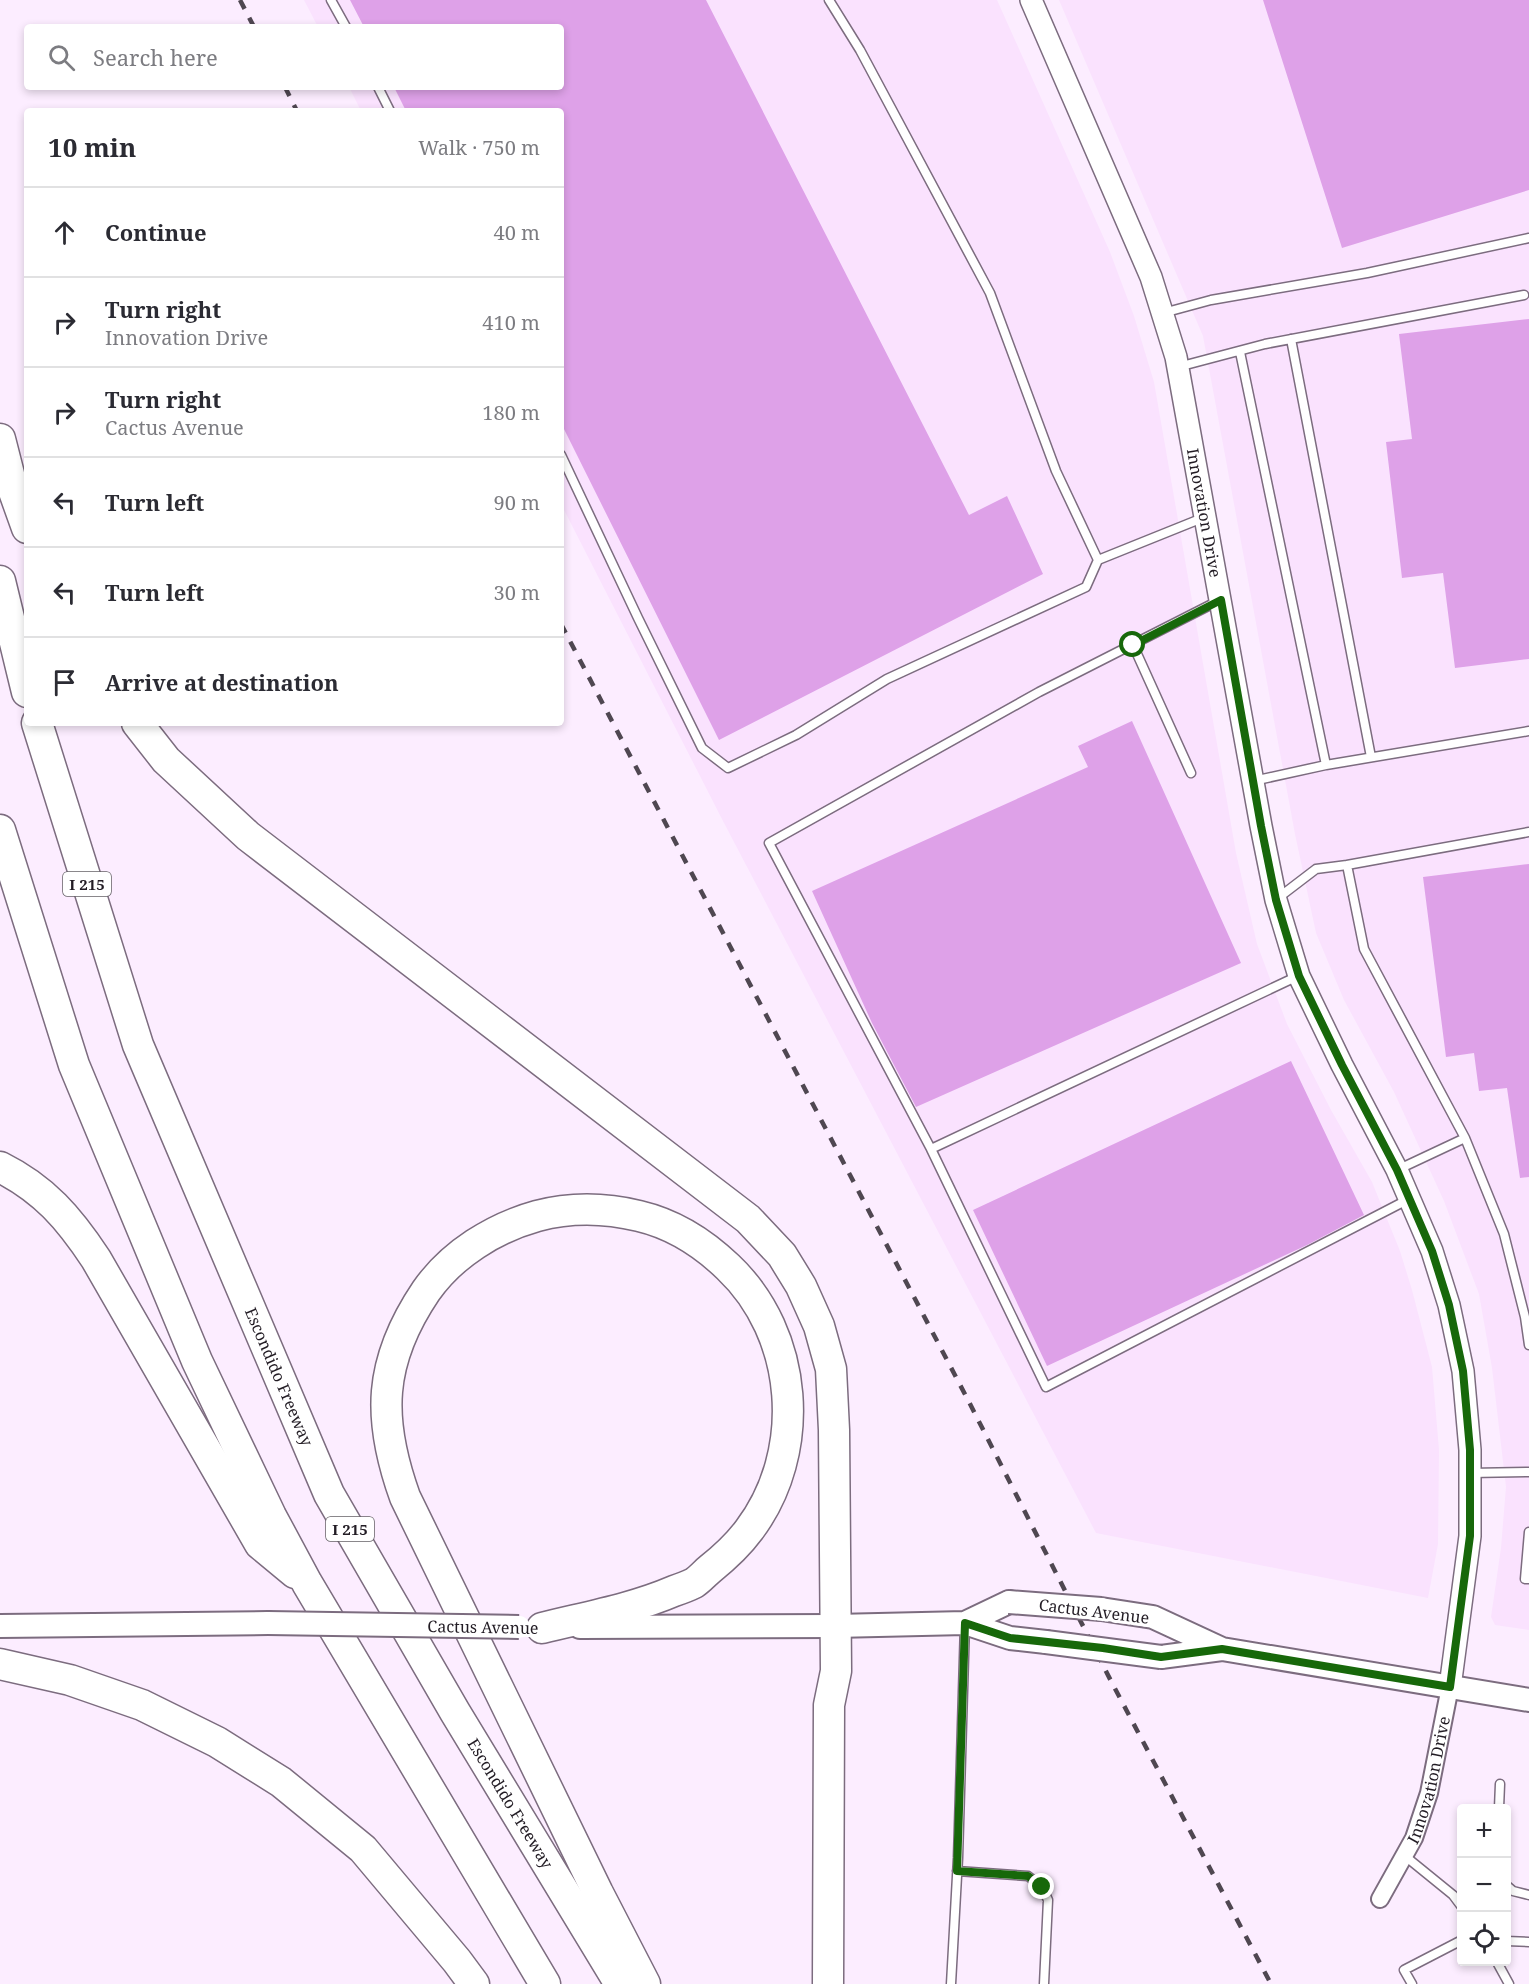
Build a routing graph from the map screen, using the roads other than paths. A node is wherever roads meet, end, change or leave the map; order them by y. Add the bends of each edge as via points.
1 (331, 0) edge
2 (829, 0) edge
3 (1031, 0) edge
4 (344, 24) edge
5 (380, 90) edge
6 (388, 108) edge
7 (1529, 238) edge
8 (1524, 295) dead end
9 (1162, 313) junction
10 (1291, 339) junction
11 (1240, 352) junction
12 (1178, 367) junction
13 (0, 439) edge
14 (564, 461) edge
15 (1206, 517) junction
16 (24, 520) edge
17 (1098, 560) junction
18 (0, 581) edge
19 (1221, 600) junction
20 (1133, 645) junction
21 (24, 680) edge
22 (38, 726) edge
23 (139, 726) edge
24 (1529, 731) edge
25 (1371, 757) junction
26 (1326, 765) junction
27 (1191, 773) dead end
28 (1253, 781) junction
29 (0, 830) edge
30 (1529, 832) edge
31 (1347, 865) junction
32 (1276, 900) junction
33 (1299, 976) junction
34 (1465, 1138) junction
35 (931, 1149) junction
36 (0, 1167) edge
37 (1397, 1170) junction
38 (1409, 1198) junction
39 (1529, 1345) edge
40 (1529, 1472) edge
41 (1470, 1473) junction
42 (1529, 1532) edge
43 (1529, 1579) edge
44 (307, 1583) junction
45 (965, 1623) junction
46 (0, 1626) edge
47 (835, 1626) junction
48 (530, 1627) junction
49 (1222, 1649) junction
50 (0, 1664) edge
51 (1450, 1687) junction
52 (1529, 1700) edge
53 (1500, 1784) dead end
54 (1499, 1804) edge
55 (1405, 1856) junction
56 (957, 1871) junction
57 (1511, 1890) edge
58 (1529, 1895) edge
59 (1380, 1899) dead end
60 (1457, 1900) edge
61 (1511, 1941) edge
62 (1457, 1942) edge
63 (1529, 1942) edge
64 (1499, 1966) edge
65 (474, 1984) edge
66 (544, 1984) edge
67 (620, 1984) edge
68 (645, 1984) edge
69 (828, 1984) edge
70 (951, 1984) edge
71 (1044, 1984) edge
72 (1412, 1984) edge
73 (1509, 1984) edge

1 - 4 lane
2 - 17 lane via 860,50 990,293 1056,471
3 - 9 street, Innovation Drive via 1151,277
5 - 6 lane
7 - 9 lane
8 - 10 lane
9 - 12 street, Innovation Drive
10 - 11 lane
10 - 25 lane
11 - 12 lane
11 - 26 lane
12 - 15 street, Innovation Drive
13 - 16 highway
14 - 17 lane via 702,748 728,768 796,735 887,679 1086,587
15 - 17 lane
15 - 19 street, Innovation Drive
18 - 21 highway
19 - 20 lane
19 - 28 street, Innovation Drive
20 - 27 lane
20 - 35 lane via 1039,692 769,843
22 - 67 highway, Escondido Freeway / I 215 via 138,1045 329,1494
23 - 47 highway via 166,760 248,836 748,1219 782,1255 819,1326 831,1369
24 - 25 lane
25 - 26 lane
26 - 28 lane
28 - 32 street, Innovation Drive
29 - 44 highway via 74,1065 197,1361
30 - 31 lane
31 - 32 lane via 1316,869
31 - 34 lane via 1364,949
32 - 33 street, Innovation Drive
33 - 35 lane
33 - 37 street, Innovation Drive
34 - 37 lane
34 - 39 lane via 1504,1234
35 - 38 lane via 1046,1387
36 - 44 highway via 40,1191 79,1233 260,1544
37 - 38 street, Innovation Drive
38 - 41 street, Innovation Drive via 1449,1305 1463,1371
40 - 41 lane
41 - 51 street, Innovation Drive via 1470,1536
42 - 43 lane via 1525,1579
44 - 66 highway
45 - 47 main road, Cactus Avenue
45 - 49 main road, Cactus Avenue, bridge via 1010,1638 1161,1657
45 - 49 main road, Cactus Avenue, bridge via 1009,1602 1081,1606 1153,1617
45 - 56 lane
46 - 48 main road, Cactus Avenue, bridge via 268,1623
47 - 48 main road, Cactus Avenue
47 - 69 highway via 836,1671 829,1705
48 - 68 highway via 632,1606 693,1583 734,1549 750,1528 769,1497 783,1456 789,1398 775,1335 760,1304 716,1255 664,1223 623,1212 582,1210 552,1212 493,1233 450,1263 413,1311 398,1342 385,1404 387,1436 405,1497
49 - 51 main road, Cactus Avenue
50 - 65 highway via 70,1680 142,1705 217,1742 281,1782 363,1849
51 - 52 main road, Cactus Avenue
51 - 55 street, Innovation Drive via 1429,1793
53 - 54 lane
55 - 59 street, Innovation Drive
55 - 60 lane
56 - 70 lane
56 - 71 lane via 1028,1876 1042,1887 1048,1900
57 - 58 lane
61 - 63 lane
62 - 72 lane via 1404,1970
64 - 73 lane

